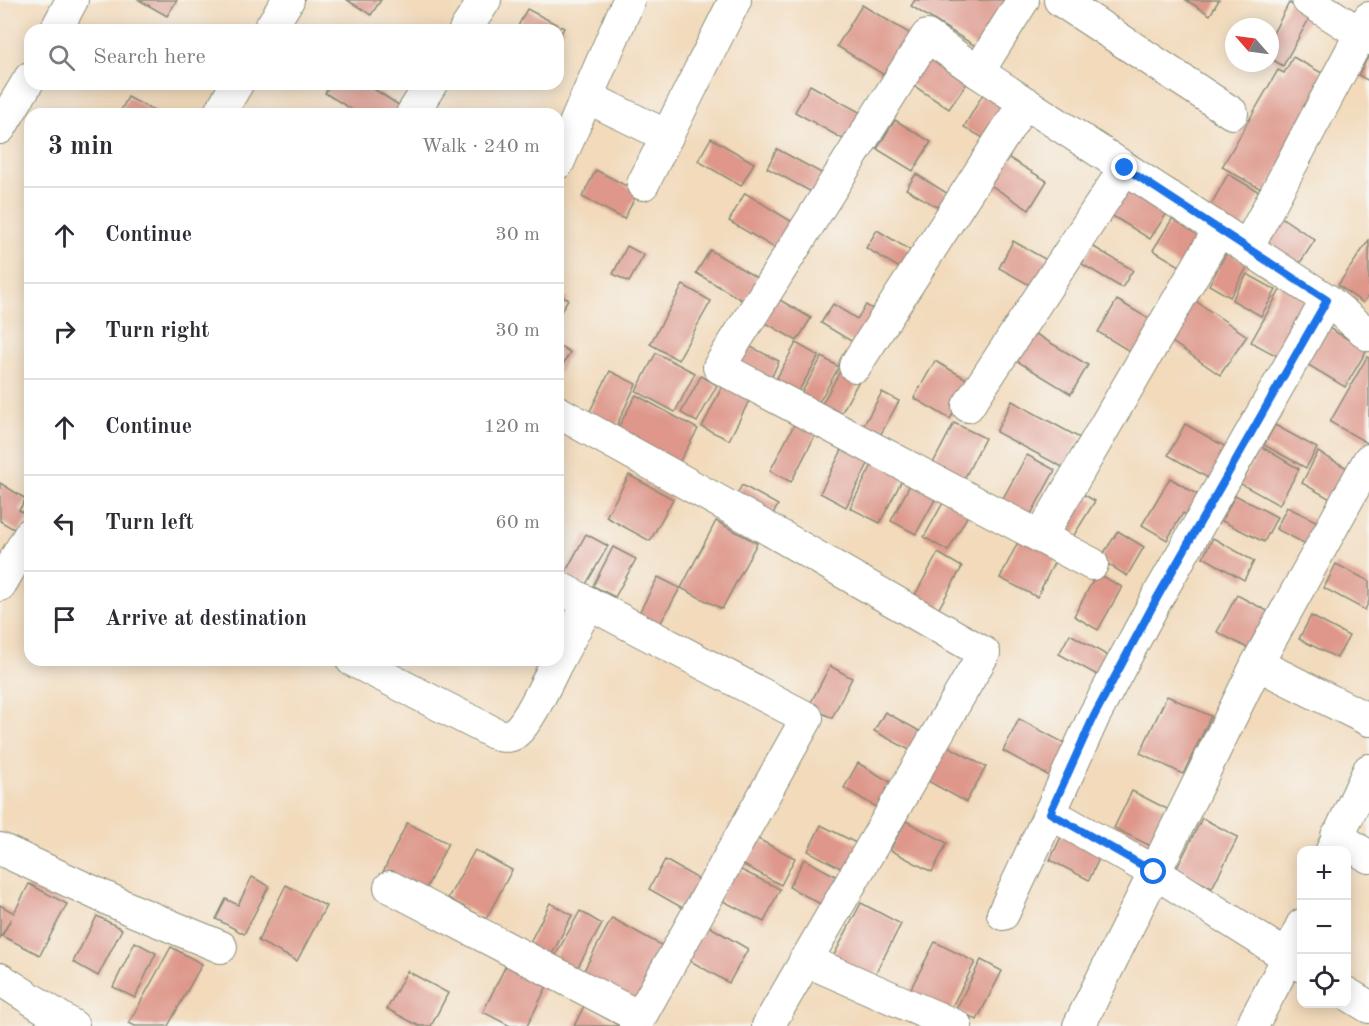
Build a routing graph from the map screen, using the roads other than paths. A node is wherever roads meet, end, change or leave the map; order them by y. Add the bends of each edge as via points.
1 (72, 0) edge
2 (288, 0) edge
3 (484, 0) edge
4 (629, 0) edge
5 (735, 0) edge
6 (1023, 0) edge
7 (1060, 0) edge
8 (1308, 0) edge
9 (59, 24) edge
10 (273, 24) edge
11 (469, 24) edge
12 (1366, 30) edge
13 (978, 72) junction
14 (233, 90) edge
15 (427, 90) edge
16 (21, 96) edge
17 (587, 97) junction
18 (1025, 102) junction
19 (223, 108) edge
20 (416, 108) edge
21 (1232, 113) dead end
22 (0, 128) edge
23 (667, 136) junction
24 (564, 149) edge
25 (1125, 168) junction
26 (643, 184) dead end
27 (1219, 230) junction
28 (1247, 248) junction
29 (1327, 300) junction
30 (1369, 334) edge
31 (855, 366) dead end
32 (968, 406) dead end
33 (564, 415) edge
34 (1369, 460) edge
35 (1041, 537) junction
36 (24, 544) edge
37 (1092, 564) dead end
38 (0, 585) edge
39 (564, 590) edge
40 (589, 603) junction
41 (564, 649) edge
42 (1257, 664) junction
43 (379, 666) edge
44 (555, 666) edge
45 (402, 671) edge
46 (1369, 720) edge
47 (1369, 770) edge
48 (1050, 813) junction
49 (1335, 843) edge
50 (0, 849) edge
51 (1369, 857) edge
52 (1154, 872) junction
53 (390, 887) dead end
54 (1002, 914) dead end
55 (221, 947) dead end
56 (805, 960) junction
57 (1295, 962) edge
58 (0, 979) edge
59 (1351, 996) edge
60 (1369, 1007) edge
61 (637, 1021) edge
62 (73, 1026) edge
63 (768, 1026) edge
64 (956, 1026) edge
65 (1079, 1026) edge
66 (1252, 1026) edge

1 - 9 street
2 - 10 street
3 - 11 street
4 - 17 street
5 - 23 street
6 - 13 street
7 - 21 street
8 - 12 street
12 - 28 street
13 - 18 street
13 - 35 street via 927,36 719,367
14 - 19 street
15 - 20 street
16 - 22 street
17 - 23 street
17 - 24 street
18 - 25 street
18 - 31 street
23 - 26 street
25 - 27 street
25 - 32 street
27 - 28 street
27 - 35 street
28 - 29 street
29 - 30 street
29 - 48 street via 1157,598 1094,716
33 - 56 street via 984,653
34 - 42 street
35 - 37 street
36 - 38 street
39 - 40 street
40 - 41 street
40 - 61 street via 807,718
42 - 46 street
42 - 52 street
43 - 45 street
44 - 45 street via 524,723 508,736 498,735
47 - 49 street
48 - 52 street
48 - 54 street
49 - 51 street
50 - 55 street
52 - 57 street
52 - 65 street
53 - 61 street
56 - 63 street
56 - 64 street
57 - 66 street
58 - 62 street
59 - 60 street

